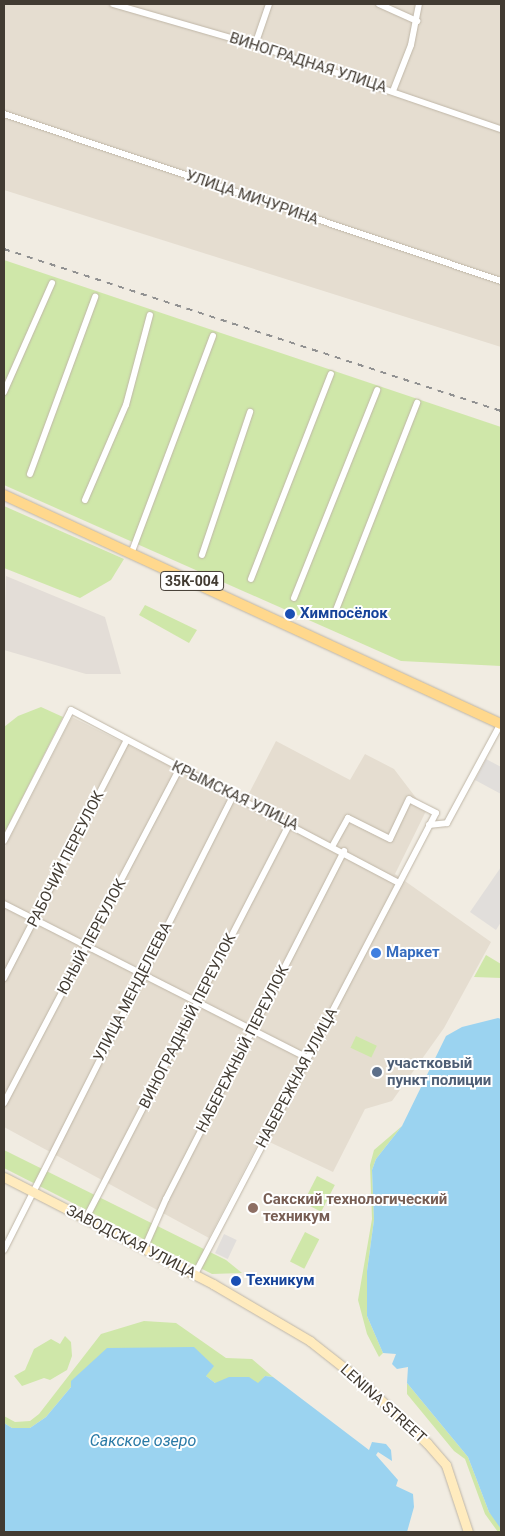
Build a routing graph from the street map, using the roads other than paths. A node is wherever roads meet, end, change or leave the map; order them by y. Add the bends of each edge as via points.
1 (113, 4) edge
2 (269, 4) edge
3 (379, 4) edge
4 (419, 4) edge
5 (417, 21) junction
6 (254, 45) junction
7 (393, 90) junction
8 (4, 114) edge
9 (501, 129) edge
10 (501, 281) edge
11 (52, 283) dead end
12 (95, 297) dead end
13 (150, 315) dead end
14 (213, 336) dead end
15 (331, 374) dead end
16 (377, 390) dead end
17 (4, 392) edge
18 (416, 403) dead end
19 (250, 412) dead end
20 (30, 474) dead end
21 (4, 495) edge
22 (86, 500) dead end
23 (131, 554) junction
24 (202, 555) dead end
25 (251, 579) dead end
26 (294, 598) dead end
27 (334, 615) dead end
28 (501, 724) edge
29 (127, 740) junction
30 (179, 769) junction
31 (234, 794) junction
32 (290, 823) junction
33 (429, 825) junction
34 (4, 841) edge
35 (333, 845) junction
36 (344, 851) junction
37 (399, 883) junction
38 (4, 904) edge
39 (35, 919) junction
40 (88, 946) junction
41 (142, 974) junction
42 (4, 978) edge
43 (198, 1002) junction
44 (253, 1030) junction
45 (306, 1057) junction
46 (4, 1104) edge
47 (4, 1177) edge
48 (31, 1191) junction
49 (85, 1220) junction
50 (144, 1249) junction
51 (4, 1250) edge
52 (195, 1274) junction
53 (258, 1308) joint
54 (468, 1532) edge

1 - 6 street, ВИНОГРАДНАЯ УЛИЦА
2 - 6 street
3 - 5 street
4 - 5 street
5 - 7 street
6 - 7 street, ВИНОГРАДНАЯ УЛИЦА
7 - 9 street, ВИНОГРАДНАЯ УЛИЦА
8 - 10 street, УЛИЦА МИЧУРИНА
11 - 17 street
12 - 20 street
13 - 22 street via 126,405
14 - 23 street
15 - 25 street
16 - 26 street
18 - 27 street
19 - 24 street
21 - 23 main road, 35К-004
23 - 28 main road, 35К-004
28 - 33 street via 447,823
29 - 30 street, КРЫМСКАЯ УЛИЦА
29 - 34 street, КРЫМСКАЯ УЛИЦА via 71,710
29 - 39 street, РАБОЧИЙ ПЕРЕУЛОК
30 - 31 street, КРЫМСКАЯ УЛИЦА
30 - 40 street, ЮНЫЙ ПЕРЕУЛОК
31 - 32 street, КРЫМСКАЯ УЛИЦА
31 - 41 street, УЛИЦА МЕНДЕЛЕЕВА
32 - 35 street, КРЫМСКАЯ УЛИЦА
32 - 43 street, ВИНОГРАДНЫЙ ПЕРЕУЛОК
33 - 35 street via 436,812 410,799 390,839 348,818
33 - 37 street, НАБЕРЕЖНАЯ УЛИЦА
35 - 36 street, КРЫМСКАЯ УЛИЦА
36 - 37 street, КРЫМСКАЯ УЛИЦА
36 - 44 street, НАБЕРЕЖНЫЙ ПЕРЕУЛОК
37 - 45 street, НАБЕРЕЖНАЯ УЛИЦА
38 - 39 street
39 - 40 street
39 - 42 street, РАБОЧИЙ ПЕРЕУЛОК
40 - 41 street
40 - 46 street, ЮНЫЙ ПЕРЕУЛОК
41 - 43 street
41 - 48 street, УЛИЦА МЕНДЕЛЕЕВА
43 - 44 street
43 - 49 street, ВИНОГРАДНЫЙ ПЕРЕУЛОК
44 - 45 street
44 - 50 street, НАБЕРЕЖНЫЙ ПЕРЕУЛОК via 166,1199
45 - 52 street, НАБЕРЕЖНАЯ УЛИЦА
47 - 48 street, ЗАВОДСКАЯ УЛИЦА
48 - 49 street, ЗАВОДСКАЯ УЛИЦА
48 - 51 street, УЛИЦА МЕНДЕЛЕЕВА
49 - 50 street, ЗАВОДСКАЯ УЛИЦА
50 - 52 street, ЗАВОДСКАЯ УЛИЦА
52 - 53 street, ЗАВОДСКАЯ УЛИЦА
53 - 54 street, LENINA STREET via 286,1324 357,1378 427,1443 446,1465

